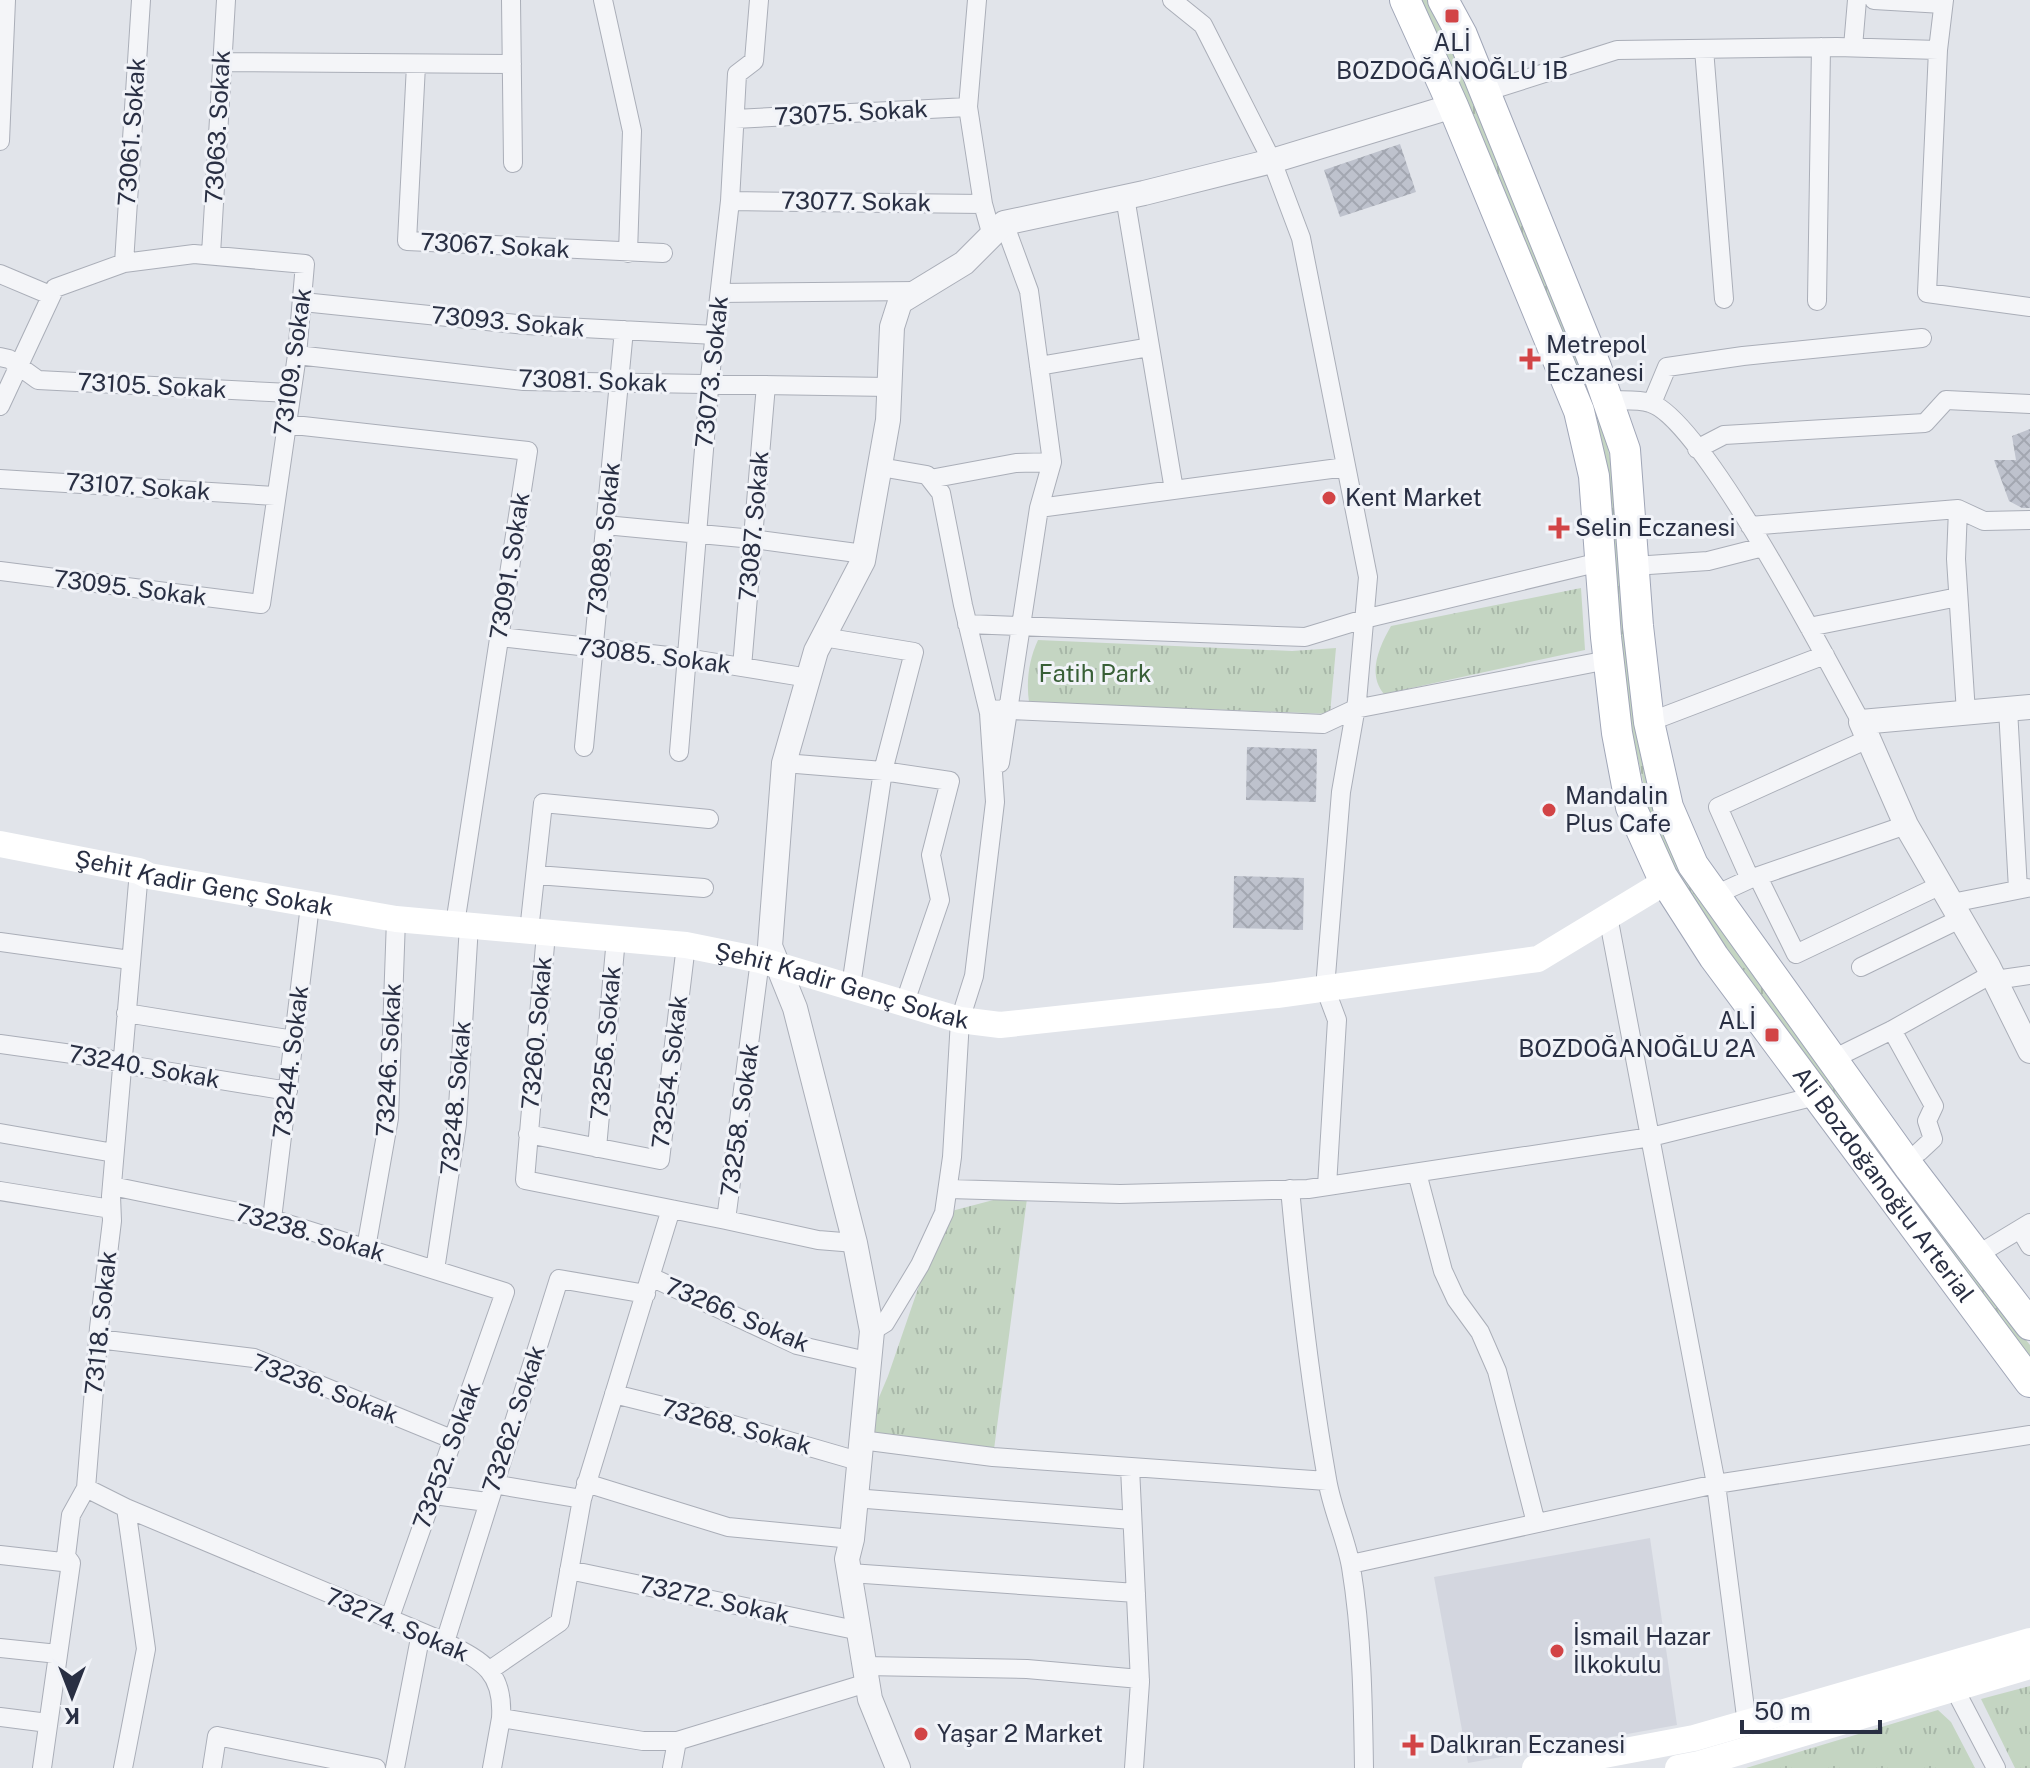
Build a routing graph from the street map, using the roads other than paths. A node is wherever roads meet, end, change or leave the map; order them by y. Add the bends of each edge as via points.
1 (6, 0) edge
2 (141, 0) edge
3 (226, 0) edge
4 (511, 0) edge
5 (603, 0) edge
6 (759, 0) edge
7 (977, 0) edge
8 (1172, 0) edge
9 (1405, 0) edge
10 (1443, 0) edge
11 (1857, 0) edge
12 (1874, 0) edge
13 (1944, 2) edge
14 (1821, 47) junction
15 (1853, 47) junction
16 (1704, 49) junction
17 (1938, 50) junction
18 (222, 62) junction
19 (512, 64) junction
20 (416, 65) junction
21 (1485, 92) junction
22 (1453, 106) junction
23 (968, 107) junction
24 (735, 119) junction
25 (0, 141) edge
26 (1272, 161) junction
27 (513, 163) dead end
28 (1125, 197) junction
29 (730, 201) junction
30 (983, 204) junction
31 (998, 230) junction
32 (628, 253) junction
33 (663, 253) dead end
34 (211, 254) junction
35 (124, 263) junction
36 (0, 274) edge
37 (918, 291) junction
38 (720, 293) junction
39 (50, 295) junction
40 (1724, 299) dead end
41 (1817, 301) dead end
42 (303, 302) junction
43 (2030, 307) edge
44 (624, 330) junction
45 (715, 335) junction
46 (1922, 338) dead end
47 (1150, 347) junction
48 (297, 355) junction
49 (0, 357) edge
50 (18, 366) junction
51 (1039, 366) junction
52 (619, 382) junction
53 (710, 384) junction
54 (766, 385) junction
55 (889, 387) junction
56 (290, 393) junction
57 (1608, 400) junction
58 (1652, 403) junction
59 (2030, 404) edge
60 (0, 406) edge
61 (285, 424) junction
62 (1697, 449) junction
63 (1052, 462) junction
64 (880, 467) junction
65 (1346, 467) junction
66 (0, 479) edge
67 (930, 479) junction
68 (1174, 490) junction
69 (275, 496) junction
70 (1039, 508) junction
71 (1958, 509) junction
72 (2030, 520) edge
73 (605, 525) junction
74 (1750, 526) junction
75 (697, 532) junction
76 (753, 539) junction
77 (1763, 547) junction
78 (864, 554) junction
79 (1600, 562) junction
80 (1634, 566) junction
81 (0, 571) edge
82 (1958, 597) junction
83 (261, 604) joint
84 (1364, 619) junction
85 (967, 624) junction
86 (1021, 626) junction
87 (1809, 627) junction
88 (500, 637) junction
89 (823, 637) junction
90 (593, 648) junction
91 (1825, 655) junction
92 (686, 658) junction
93 (1608, 660) junction
94 (742, 667) junction
95 (809, 678) junction
96 (2019, 708) edge
97 (988, 709) junction
98 (1008, 709) junction
99 (1355, 709) junction
100 (1966, 713) junction
101 (1649, 722) junction
102 (1864, 731) junction
103 (584, 747) dead end
104 (679, 752) dead end
105 (784, 763) junction
106 (883, 771) junction
107 (995, 797) junction
108 (709, 819) dead end
109 (1906, 825) junction
110 (0, 844) edge
111 (139, 871) junction
112 (537, 875) junction
113 (1754, 878) junction
114 (1665, 882) junction
115 (704, 888) dead end
116 (2024, 888) edge
117 (1713, 896) junction
118 (1951, 902) junction
119 (310, 905) junction
120 (1608, 916) junction
121 (396, 919) junction
122 (462, 924) junction
123 (538, 932) junction
124 (616, 938) junction
125 (0, 942) edge
126 (686, 945) junction
127 (130, 960) junction
128 (768, 962) junction
129 (1861, 967) dead end
130 (2030, 975) edge
131 (1994, 977) junction
132 (851, 986) junction
133 (1325, 988) junction
134 (905, 1002) junction
135 (126, 1013) junction
136 (960, 1020) junction
137 (1892, 1030) junction
138 (294, 1040) junction
139 (0, 1044) edge
140 (2030, 1051) edge
141 (1831, 1060) junction
142 (122, 1064) junction
143 (288, 1091) junction
144 (1816, 1096) junction
145 (0, 1133) edge
146 (528, 1134) junction
147 (1651, 1137) junction
148 (597, 1148) junction
149 (1919, 1152) dead end
150 (114, 1153) junction
151 (1417, 1173) junction
152 (112, 1186) junction
153 (1327, 1186) junction
154 (949, 1189) junction
155 (1290, 1189) junction
156 (0, 1191) edge
157 (111, 1209) junction
158 (671, 1209) junction
159 (272, 1219) junction
160 (726, 1220) junction
161 (2025, 1226) edge
162 (855, 1243) junction
163 (2030, 1246) edge
164 (366, 1248) junction
165 (1977, 1255) junction
166 (435, 1270) junction
167 (648, 1286) junction
168 (505, 1292) joint
169 (2030, 1325) edge
170 (872, 1331) junction
171 (98, 1339) junction
172 (871, 1362) junction
173 (2030, 1382) edge
174 (614, 1394) junction
175 (2030, 1435) edge
176 (454, 1440) junction
177 (860, 1450) junction
178 (1130, 1467) junction
179 (1327, 1481) junction
180 (1716, 1484) junction
181 (86, 1488) junction
182 (584, 1491) junction
183 (490, 1493) junction
184 (434, 1495) junction
185 (854, 1498) junction
186 (126, 1508) junction
187 (1132, 1520) junction
188 (1536, 1523) junction
189 (852, 1539) junction
190 (0, 1555) edge
191 (71, 1563) junction
192 (1351, 1564) junction
193 (569, 1570) junction
194 (850, 1573) junction
195 (1136, 1593) junction
196 (389, 1620) junction
197 (860, 1631) junction
198 (421, 1633) junction
199 (2030, 1641) edge
200 (445, 1642) junction
201 (0, 1648) edge
202 (58, 1654) junction
203 (2030, 1666) edge
204 (490, 1670) junction
205 (866, 1674) junction
206 (1140, 1679) junction
207 (1954, 1688) junction
208 (0, 1717) edge
209 (501, 1718) junction
210 (48, 1723) junction
211 (1747, 1724) junction
212 (677, 1741) junction
213 (1692, 1767) edge
214 (42, 1768) edge
215 (123, 1768) edge
216 (212, 1768) edge
217 (376, 1768) edge
218 (395, 1768) edge
219 (492, 1768) edge
220 (672, 1768) edge
221 (898, 1768) edge
222 (1134, 1768) edge
223 (1364, 1768) edge
224 (1535, 1768) edge
225 (1996, 1768) edge

1 - 25 street
2 - 35 street, 73061. Sokak
3 - 18 street, 73063. Sokak
4 - 19 street
5 - 32 street via 632,131
6 - 24 street, 73073. Sokak via 754,61 737,74
7 - 23 street
8 - 26 street via 1203,25
9 - 22 main road, Ali Bozdoğanoğlu Arterial
10 - 21 main road, Ali Bozdoğanoğlu Arterial
11 - 15 street
12 - 13 street
13 - 17 street
14 - 15 street
14 - 16 street
14 - 41 street
15 - 17 street
16 - 21 street via 1617,50
16 - 40 street
17 - 43 street via 1927,293
18 - 20 street
18 - 34 street, 73063. Sokak
19 - 20 street
19 - 27 street
20 - 32 street, 73067. Sokak via 407,241
21 - 57 main road, Ali Bozdoğanoğlu Arterial
22 - 26 street
22 - 79 main road, Ali Bozdoğanoğlu Arterial via 1579,411 1594,476
23 - 24 street, 73075. Sokak
23 - 30 street
24 - 29 street, 73073. Sokak
26 - 28 street
26 - 65 street via 1301,238
28 - 31 street
28 - 47 street
29 - 30 street, 73077. Sokak
29 - 38 street, 73073. Sokak
30 - 31 street
31 - 37 street via 964,263
31 - 51 street via 1029,291
32 - 33 street, 73067. Sokak
34 - 35 street, 73109. Sokak
34 - 42 street, 73109. Sokak via 305,264
35 - 39 street, 73109. Sokak via 55,288
36 - 39 street
37 - 38 street
37 - 55 street via 900,302 892,327
38 - 45 street, 73073. Sokak
39 - 50 street
42 - 44 street, 73093. Sokak
42 - 48 street, 73109. Sokak
44 - 45 street, 73093. Sokak
44 - 52 street, 73089. Sokak
45 - 53 street, 73073. Sokak
46 - 58 street via 1667,367
47 - 51 street
47 - 68 street
48 - 52 street, 73081. Sokak via 524,381
48 - 56 street, 73109. Sokak
49 - 50 street, 73105. Sokak
50 - 56 street, 73105. Sokak via 38,380
50 - 60 street
51 - 63 street
52 - 53 street, 73081. Sokak
52 - 73 street, 73089. Sokak
53 - 54 street, 73081. Sokak
53 - 75 street, 73073. Sokak
54 - 55 street, 73081. Sokak
54 - 76 street, 73087. Sokak
55 - 64 street
56 - 61 street, 73109. Sokak
57 - 58 street
57 - 80 main road, Ali Bozdoğanoğlu Arterial via 1625,450
58 - 62 street via 1680,424
59 - 62 street via 1946,400 1925,423 1724,435
61 - 69 street, 73109. Sokak
61 - 88 street, 73091. Sokak via 528,451
62 - 74 street
63 - 67 street
63 - 70 street
64 - 67 street
64 - 78 street
65 - 68 street
65 - 84 street via 1368,577
66 - 69 street, 73107. Sokak
67 - 85 street via 941,493
68 - 70 street
69 - 83 street, 73109. Sokak
70 - 86 street
71 - 72 street via 1984,521
71 - 74 street
71 - 82 street
73 - 75 street
73 - 90 street, 73089. Sokak
74 - 77 street
75 - 76 street
75 - 92 street, 73073. Sokak
76 - 78 street
76 - 94 street, 73087. Sokak
77 - 80 street via 1708,561
77 - 87 street
78 - 89 street
79 - 84 street
79 - 93 main road, Ali Bozdoğanoğlu Arterial
80 - 101 main road, Ali Bozdoğanoğlu Arterial
81 - 83 street, 73095. Sokak
82 - 87 street
82 - 100 street
84 - 86 street via 1305,637
84 - 99 street
85 - 86 street
85 - 97 street
86 - 98 street
87 - 91 street
88 - 90 street, 73085. Sokak
88 - 122 street, 73091. Sokak
89 - 95 street
89 - 106 street via 914,652
90 - 92 street, 73085. Sokak
90 - 103 street, 73089. Sokak
91 - 101 street
91 - 102 street
92 - 94 street, 73085. Sokak
92 - 104 street, 73073. Sokak
93 - 99 street
93 - 114 main road, Ali Bozdoğanoğlu Arterial via 1631,807
94 - 95 street, 73085. Sokak
95 - 105 street
96 - 100 street
96 - 116 street
97 - 98 street
97 - 107 street
98 - 99 street via 1323,724
98 - 107 street
99 - 133 street via 1341,792
100 - 102 street
101 - 117 main road, Ali Bozdoğanoğlu Arterial via 1668,807
102 - 109 street
102 - 113 street via 1718,807
105 - 106 street
105 - 128 street
106 - 132 street
106 - 134 street via 950,781 931,855 940,900
107 - 136 street via 974,976
108 - 112 street, 73260. Sokak via 543,803
109 - 113 street
109 - 118 street
110 - 111 main road, Şehit Kadir Genç Sokak
111 - 119 main road, Şehit Kadir Genç Sokak
111 - 127 street, 73118. Sokak
112 - 115 street
112 - 123 street, 73260. Sokak
113 - 117 street
113 - 118 street via 1796,954
114 - 120 main road, Şehit Kadir Genç Sokak
114 - 144 main road, Ali Bozdoğanoğlu Arterial
116 - 118 street
117 - 141 main road, Ali Bozdoğanoğlu Arterial
118 - 129 street
118 - 131 street
119 - 121 main road, Şehit Kadir Genç Sokak
119 - 138 street, 73244. Sokak
120 - 133 main road, Şehit Kadir Genç Sokak via 1538,959
120 - 147 street
121 - 122 main road, Şehit Kadir Genç Sokak
121 - 164 street, 73246. Sokak via 389,1118
122 - 123 main road, Şehit Kadir Genç Sokak
122 - 166 street, 73248. Sokak via 457,1124
123 - 124 main road, Şehit Kadir Genç Sokak
123 - 146 street, 73260. Sokak
124 - 126 main road, Şehit Kadir Genç Sokak
124 - 148 street, 73256. Sokak
125 - 127 street
126 - 128 main road, Şehit Kadir Genç Sokak
126 - 148 street, 73254. Sokak via 660,1160
127 - 135 street, 73118. Sokak
128 - 132 main road, Şehit Kadir Genç Sokak
128 - 160 street, 73258. Sokak
128 - 162 street via 795,1008
130 - 131 street
131 - 137 street
131 - 140 street
132 - 134 main road, Şehit Kadir Genç Sokak
133 - 136 main road, Şehit Kadir Genç Sokak via 1000,1025
133 - 153 street via 1337,1020
134 - 136 main road, Şehit Kadir Genç Sokak
135 - 138 street
135 - 142 street, 73118. Sokak
136 - 154 street
137 - 141 street
137 - 149 street via 1934,1106 1927,1121 1933,1139
138 - 143 street, 73244. Sokak
139 - 142 street, 73240. Sokak
141 - 165 main road, Ali Bozdoğanoğlu Arterial
142 - 143 street, 73240. Sokak
142 - 150 street, 73118. Sokak
143 - 159 street, 73244. Sokak
144 - 147 street
144 - 173 main road, Ali Bozdoğanoğlu Arterial
145 - 150 street
146 - 148 street, 73254. Sokak
146 - 158 street, 73258. Sokak via 525,1180
147 - 151 street
147 - 180 street
150 - 152 street, 73118. Sokak
151 - 153 street
151 - 188 street via 1443,1271 1497,1371
152 - 157 street, 73118. Sokak
152 - 159 street, 73238. Sokak
153 - 155 street
154 - 155 street via 1120,1194
154 - 170 street via 920,1265 885,1323
155 - 179 street
156 - 157 street
157 - 171 street, 73118. Sokak
158 - 160 street, 73258. Sokak
158 - 167 street
159 - 164 street, 73238. Sokak
160 - 162 street
161 - 163 street
161 - 165 street
162 - 170 street
164 - 166 street, 73238. Sokak
165 - 169 main road, Ali Bozdoğanoğlu Arterial
166 - 168 street, 73238. Sokak
167 - 172 street, 73266. Sokak via 797,1345
167 - 174 street
167 - 183 street, 73262. Sokak via 559,1279
168 - 176 street, 73252. Sokak
170 - 172 street
171 - 176 street, 73236. Sokak via 254,1358
171 - 181 street, 73118. Sokak
172 - 177 street
174 - 177 street, 73268. Sokak
174 - 182 street
175 - 180 street
176 - 184 street, 73252. Sokak
177 - 178 street, 73268. Sokak
177 - 185 street
178 - 179 street, 73268. Sokak
178 - 187 street
179 - 192 street
180 - 188 street
180 - 211 street
181 - 186 street, 73274. Sokak
181 - 191 street, 73118. Sokak via 71,1515 66,1556
182 - 183 street
182 - 189 street via 728,1527
182 - 193 street
183 - 184 street
183 - 200 street, 73262. Sokak
184 - 196 street, 73252. Sokak
185 - 187 street
185 - 189 street
186 - 196 street, 73274. Sokak
186 - 215 street via 146,1649
187 - 195 street
188 - 192 street
189 - 194 street
190 - 191 street
191 - 202 street, 73118. Sokak
192 - 223 street via 1363,1662
193 - 197 street, 73272. Sokak
193 - 204 street via 560,1622
194 - 195 street
194 - 197 street
195 - 206 street
196 - 198 street, 73274. Sokak
197 - 205 street
198 - 200 street, 73274. Sokak
198 - 218 street
199 - 211 main road
200 - 204 street, 73274. Sokak
201 - 202 street
202 - 210 street, 73118. Sokak
203 - 207 main road
204 - 209 street, 73274. Sokak via 500,1692
205 - 206 street via 1027,1669
205 - 212 street
205 - 221 street via 870,1699
206 - 222 street
207 - 213 main road
207 - 225 street
208 - 210 street
209 - 212 street via 643,1741
209 - 219 street
210 - 214 street, 73118. Sokak
211 - 224 main road
212 - 220 street
216 - 217 street via 217,1736

